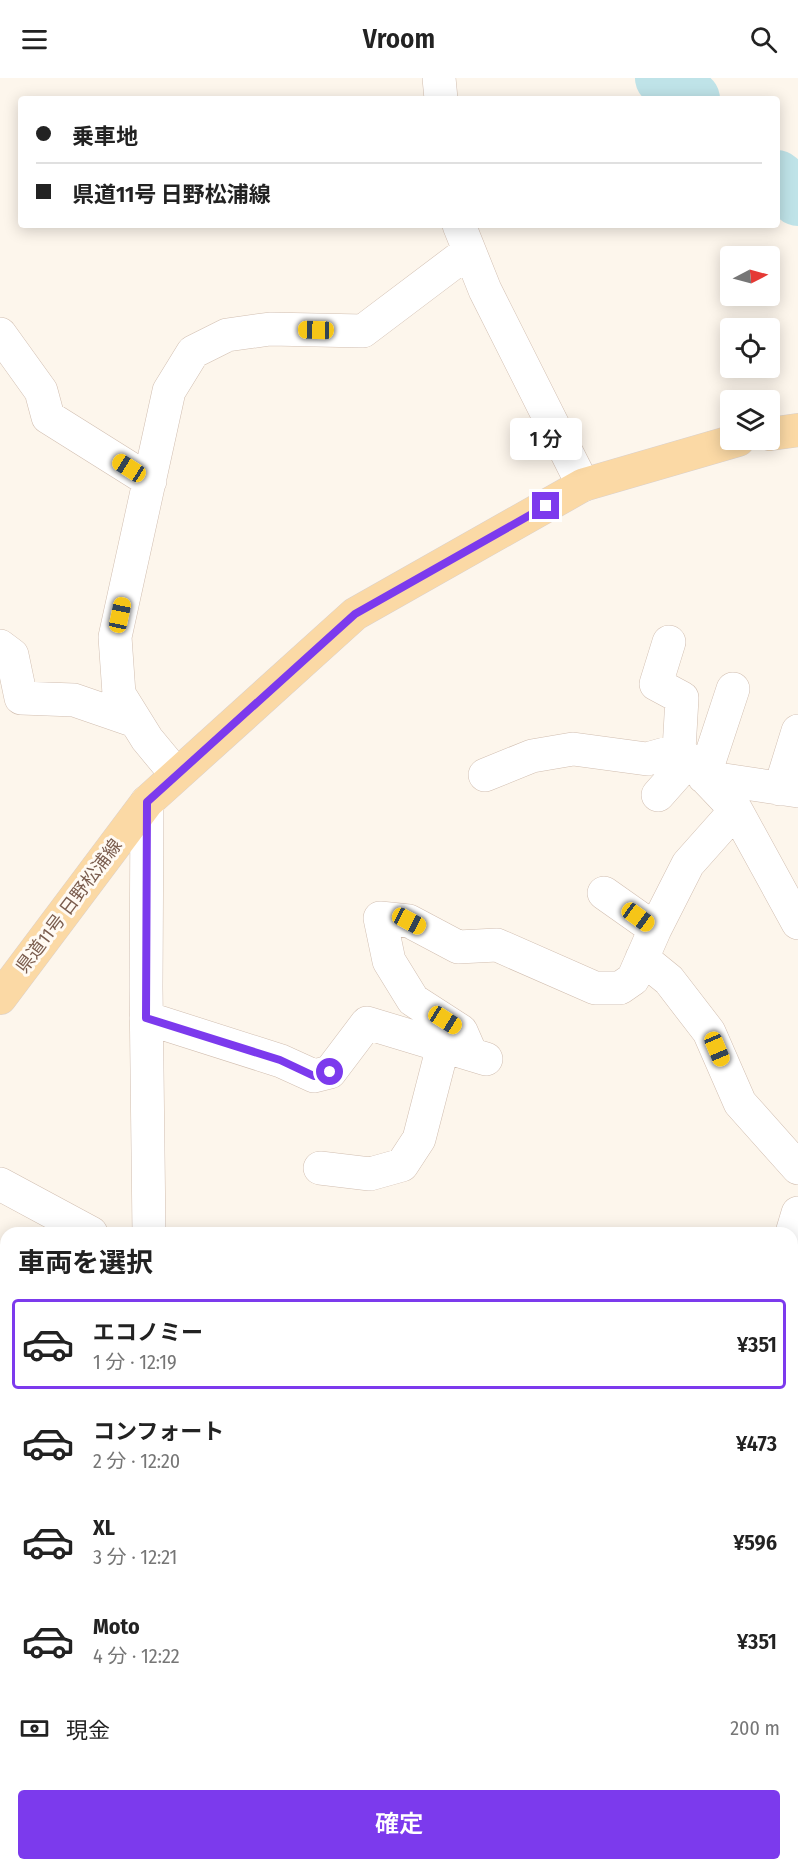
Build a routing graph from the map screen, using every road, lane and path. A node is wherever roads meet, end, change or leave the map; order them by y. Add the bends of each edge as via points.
1 (439, 78) edge
2 (441, 96) edge
3 (464, 238) edge
4 (0, 334) edge
5 (798, 430) edge
6 (780, 433) edge
7 (720, 445) edge
8 (150, 481) junction
9 (583, 485) junction
10 (669, 642) dead end
11 (0, 646) edge
12 (16, 675) junction
13 (733, 689) dead end
14 (0, 706) edge
15 (135, 721) junction
16 (798, 731) edge
17 (691, 762) junction
18 (176, 774) junction
19 (485, 775) dead end
20 (789, 790) edge
21 (658, 795) dead end
22 (147, 802) junction
23 (736, 810) junction
24 (604, 893) dead end
25 (798, 923) edge
26 (648, 944) junction
27 (0, 998) edge
28 (146, 1018) junction
29 (467, 1053) junction
30 (320, 1168) dead end
31 (798, 1168) edge
32 (0, 1184) edge
33 (80, 1227) edge
34 (149, 1227) edge

1 - 2 street
3 - 8 street via 363,332 270,329 227,335 193,352 169,392
3 - 9 street via 485,290
4 - 8 street via 41,392 48,417
5 - 6 main road
7 - 9 main road, 県道11号 日野松浦線
8 - 15 street via 115,637 119,694
9 - 18 main road, 県道11号 日野松浦線 via 355,614
10 - 17 street via 656,684 682,698
11 - 12 street via 12,655
12 - 14 street
12 - 15 street via 21,698 74,700
13 - 17 street
15 - 18 street
16 - 20 street
17 - 19 street via 573,749 532,756
17 - 20 street
17 - 21 street
17 - 23 street
18 - 22 main road, 県道11号 日野松浦線
22 - 27 main road, 県道11号 日野松浦線
22 - 28 street
23 - 25 street
23 - 26 street via 688,864
24 - 26 street
26 - 29 street via 633,979 620,988 595,988 496,945 458,947 409,921 380,918 389,962 413,1000 461,1031
26 - 31 street via 669,980 709,1032 740,1103
28 - 29 street via 280,1060 314,1076 330,1072 367,1023
28 - 34 street
29 - 30 street via 402,1165 370,1174
32 - 33 street

